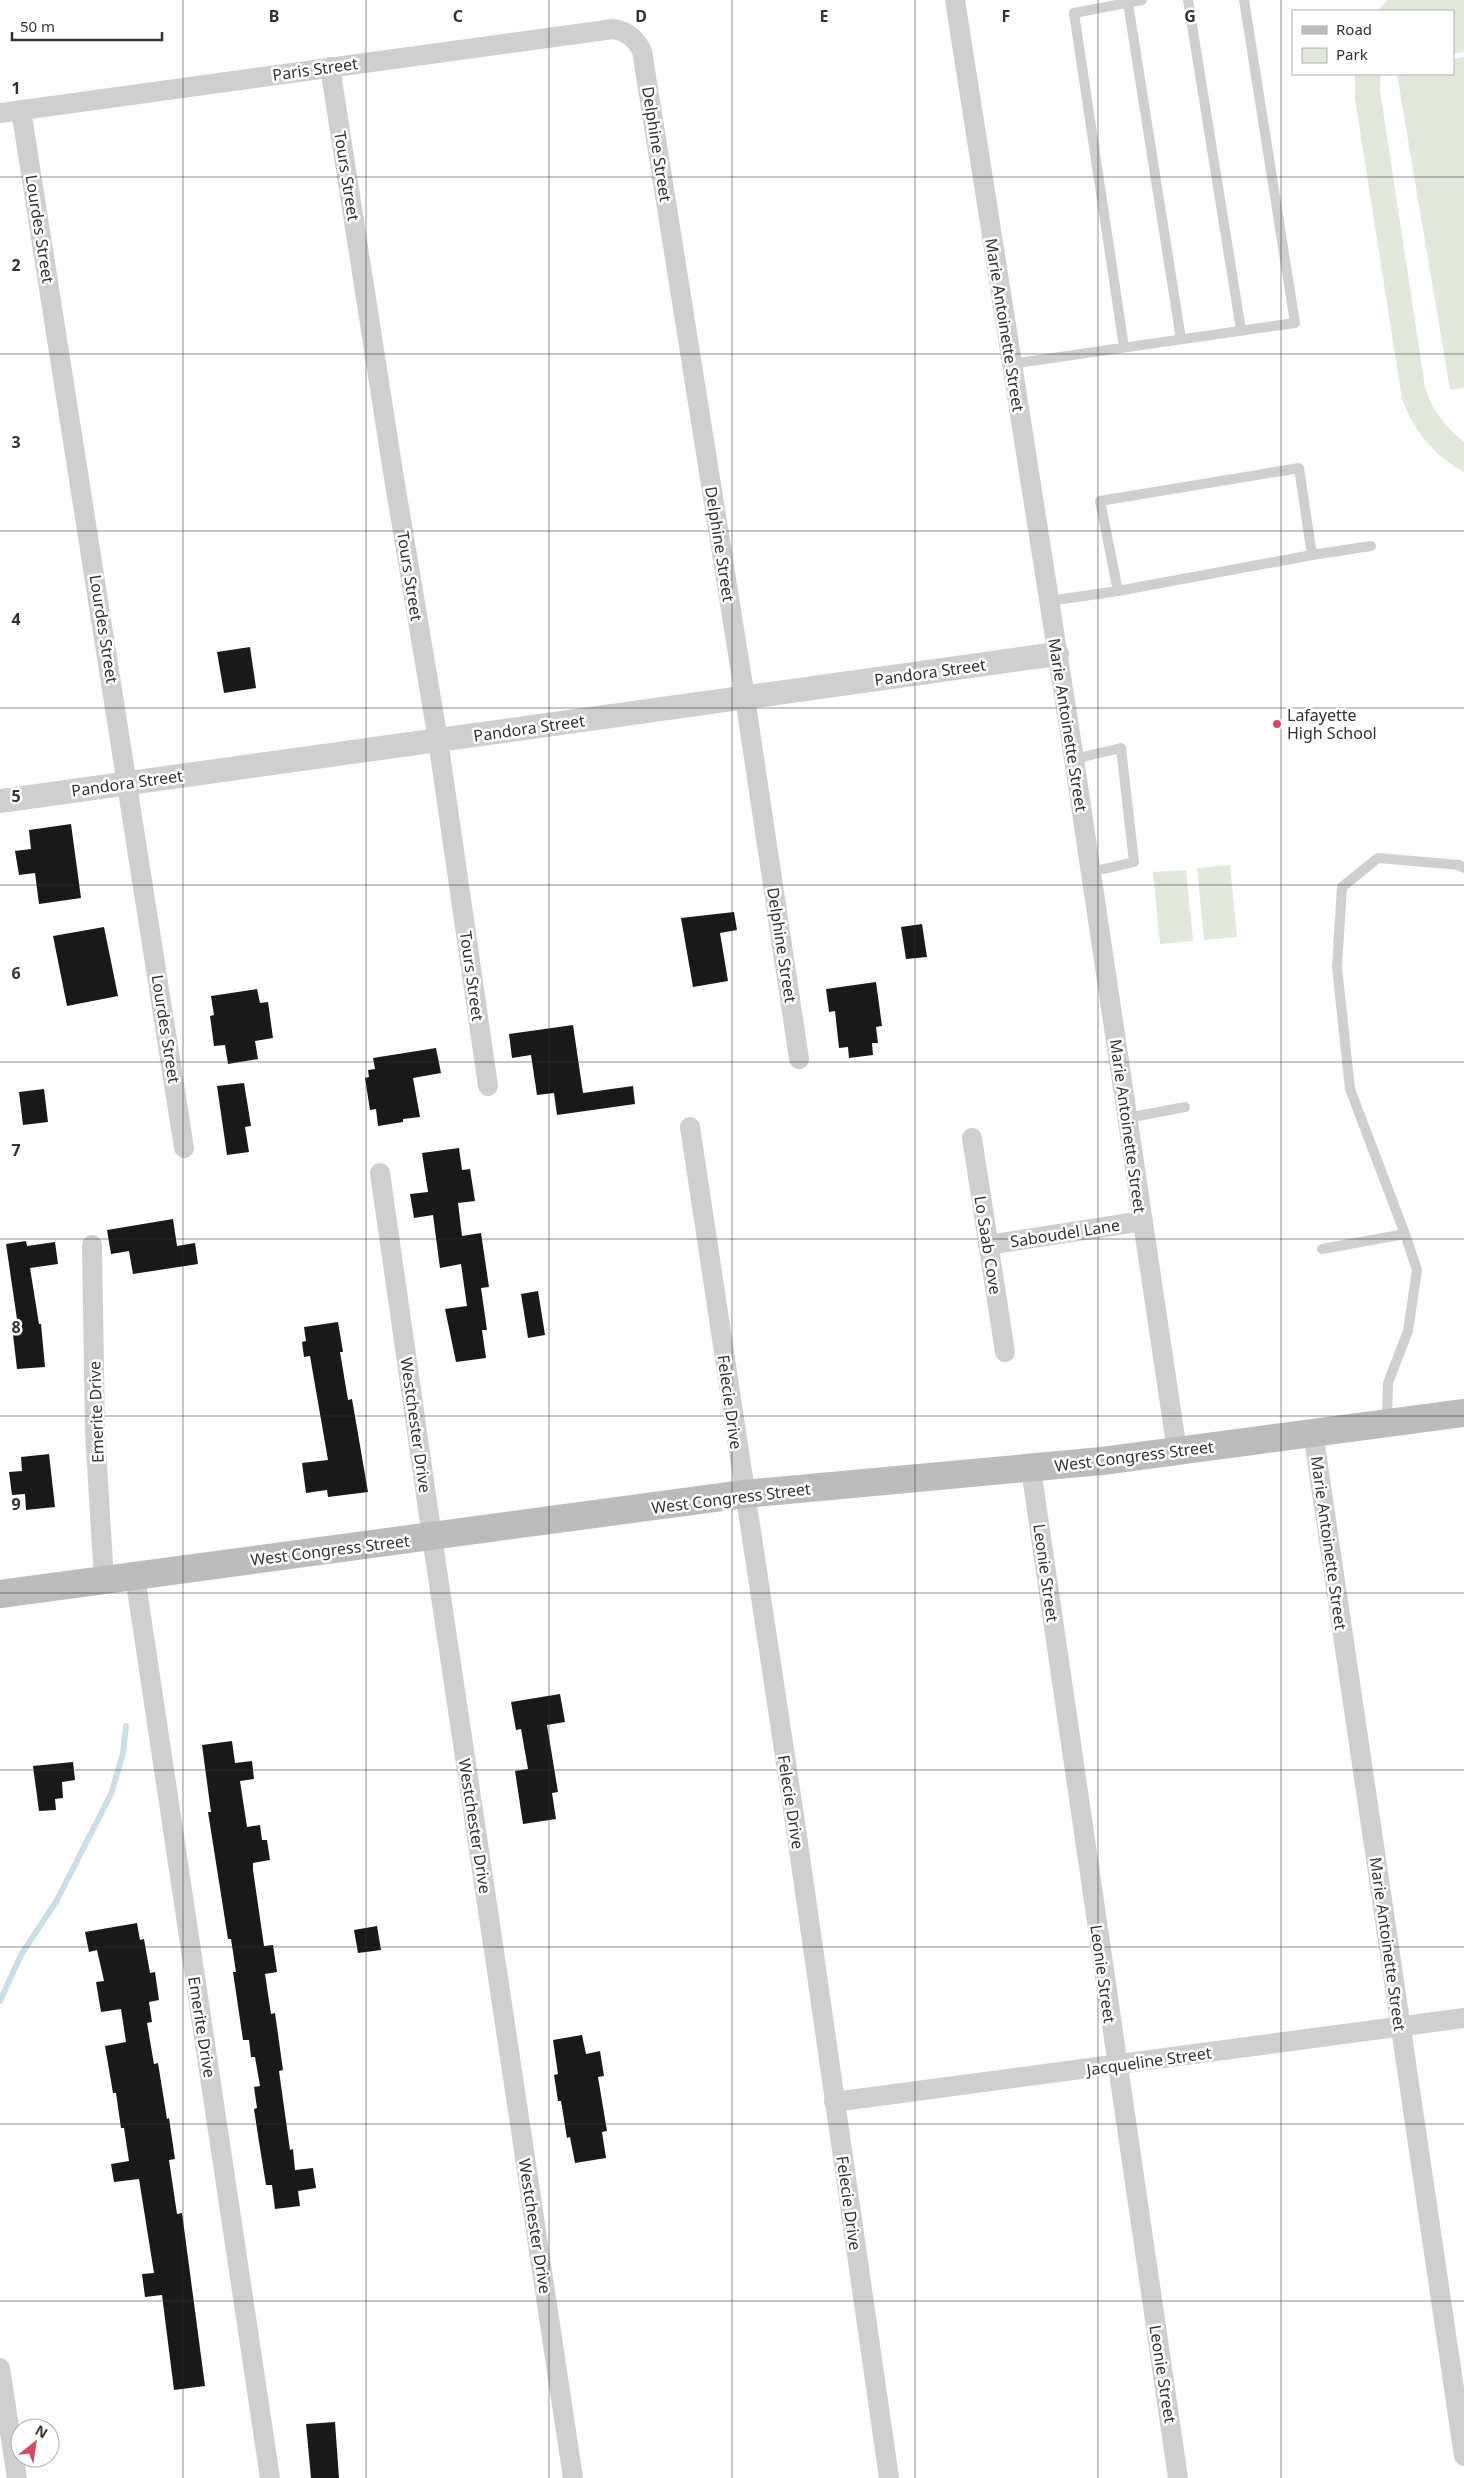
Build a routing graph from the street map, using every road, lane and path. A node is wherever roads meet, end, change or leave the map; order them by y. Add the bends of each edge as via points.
1 (955, 0) edge
2 (1142, 0) edge
3 (1188, 0) edge
4 (1244, 0) edge
5 (1128, 3) junction
6 (630, 35) joint
7 (330, 67) junction
8 (21, 110) junction
9 (0, 113) edge
10 (1241, 330) junction
11 (1181, 339) junction
12 (1124, 347) junction
13 (1012, 364) junction
14 (1371, 546) dead end
15 (1312, 555) junction
16 (1118, 591) junction
17 (1049, 601) junction
18 (1057, 654) junction
19 (744, 698) junction
20 (438, 740) junction
21 (1074, 759) junction
22 (128, 782) junction
23 (0, 801) edge
24 (1464, 868) edge
25 (1090, 872) junction
26 (799, 1059) dead end
27 (488, 1086) dead end
28 (1185, 1107) dead end
29 (1126, 1118) junction
30 (690, 1127) dead end
31 (972, 1138) dead end
32 (184, 1148) dead end
33 (380, 1173) dead end
34 (1143, 1221) junction
35 (1405, 1234) junction
36 (92, 1245) dead end
37 (988, 1245) junction
38 (1322, 1249) dead end
39 (1005, 1352) dead end
40 (1464, 1413) edge
41 (1387, 1422) junction
42 (1313, 1432) junction
43 (1177, 1451) junction
44 (1031, 1469) junction
45 (744, 1494) junction
46 (432, 1537) junction
47 (135, 1576) junction
48 (104, 1580) junction
49 (0, 1594) edge
50 (1464, 2018) edge
51 (1400, 2027) junction
52 (1117, 2066) junction
53 (834, 2102) junction
54 (0, 2368) edge
55 (1464, 2456) edge
56 (17, 2478) edge
57 (270, 2478) edge
58 (573, 2478) edge
59 (889, 2478) edge
60 (1178, 2478) edge

1 - 13 street, Marie Antoinette Street
2 - 5 lane
3 - 10 lane
4 - 10 lane via 1295,323
5 - 11 lane
5 - 12 lane via 1074,13
6 - 7 street, Paris Street via 612,29
6 - 19 street, Delphine Street via 642,51
7 - 8 street, Paris Street
7 - 20 street, Tours Street
8 - 9 street, Paris Street
8 - 22 street, Lourdes Street
10 - 11 lane
11 - 12 lane
12 - 13 lane
13 - 17 street, Marie Antoinette Street
14 - 15 lane
15 - 16 lane
15 - 16 lane via 1299,468 1100,501
16 - 17 lane
17 - 18 street, Marie Antoinette Street
18 - 19 street, Pandora Street
18 - 21 street, Marie Antoinette Street
19 - 20 street, Pandora Street
19 - 26 street, Delphine Street
20 - 22 street, Pandora Street
20 - 27 street, Tours Street
21 - 25 street, Marie Antoinette Street
21 - 25 lane via 1121,748 1134,862
22 - 23 street, Pandora Street
22 - 32 street, Lourdes Street
24 - 35 lane via 1378,858 1342,887 1337,967 1350,1089
25 - 29 street, Marie Antoinette Street
28 - 29 lane
29 - 34 street, Marie Antoinette Street
30 - 45 street, Felecie Drive
31 - 37 street, Lo Saab Cove
33 - 46 street, Westchester Drive
34 - 37 street, Saboudel Lane
34 - 43 street, Marie Antoinette Street
35 - 38 lane
35 - 41 lane via 1416,1270 1408,1331 1388,1383
36 - 48 street, Emerite Drive via 95,1432
37 - 39 street, Lo Saab Cove
40 - 41 main road, West Congress Street
41 - 42 main road, West Congress Street
42 - 43 main road, West Congress Street
42 - 51 street, Marie Antoinette Street
43 - 44 main road, West Congress Street
44 - 45 main road, West Congress Street
44 - 52 street, Leonie Street
45 - 46 main road, West Congress Street
45 - 53 street, Felecie Drive
46 - 47 main road, West Congress Street
46 - 58 street, Westchester Drive
47 - 48 main road, West Congress Street
47 - 57 street, Emerite Drive
48 - 49 main road, West Congress Street
50 - 51 street, Jacqueline Street
51 - 52 street, Jacqueline Street
51 - 55 street, Marie Antoinette Street
52 - 53 street, Jacqueline Street
52 - 60 street, Leonie Street
53 - 59 street, Felecie Drive
54 - 56 street

